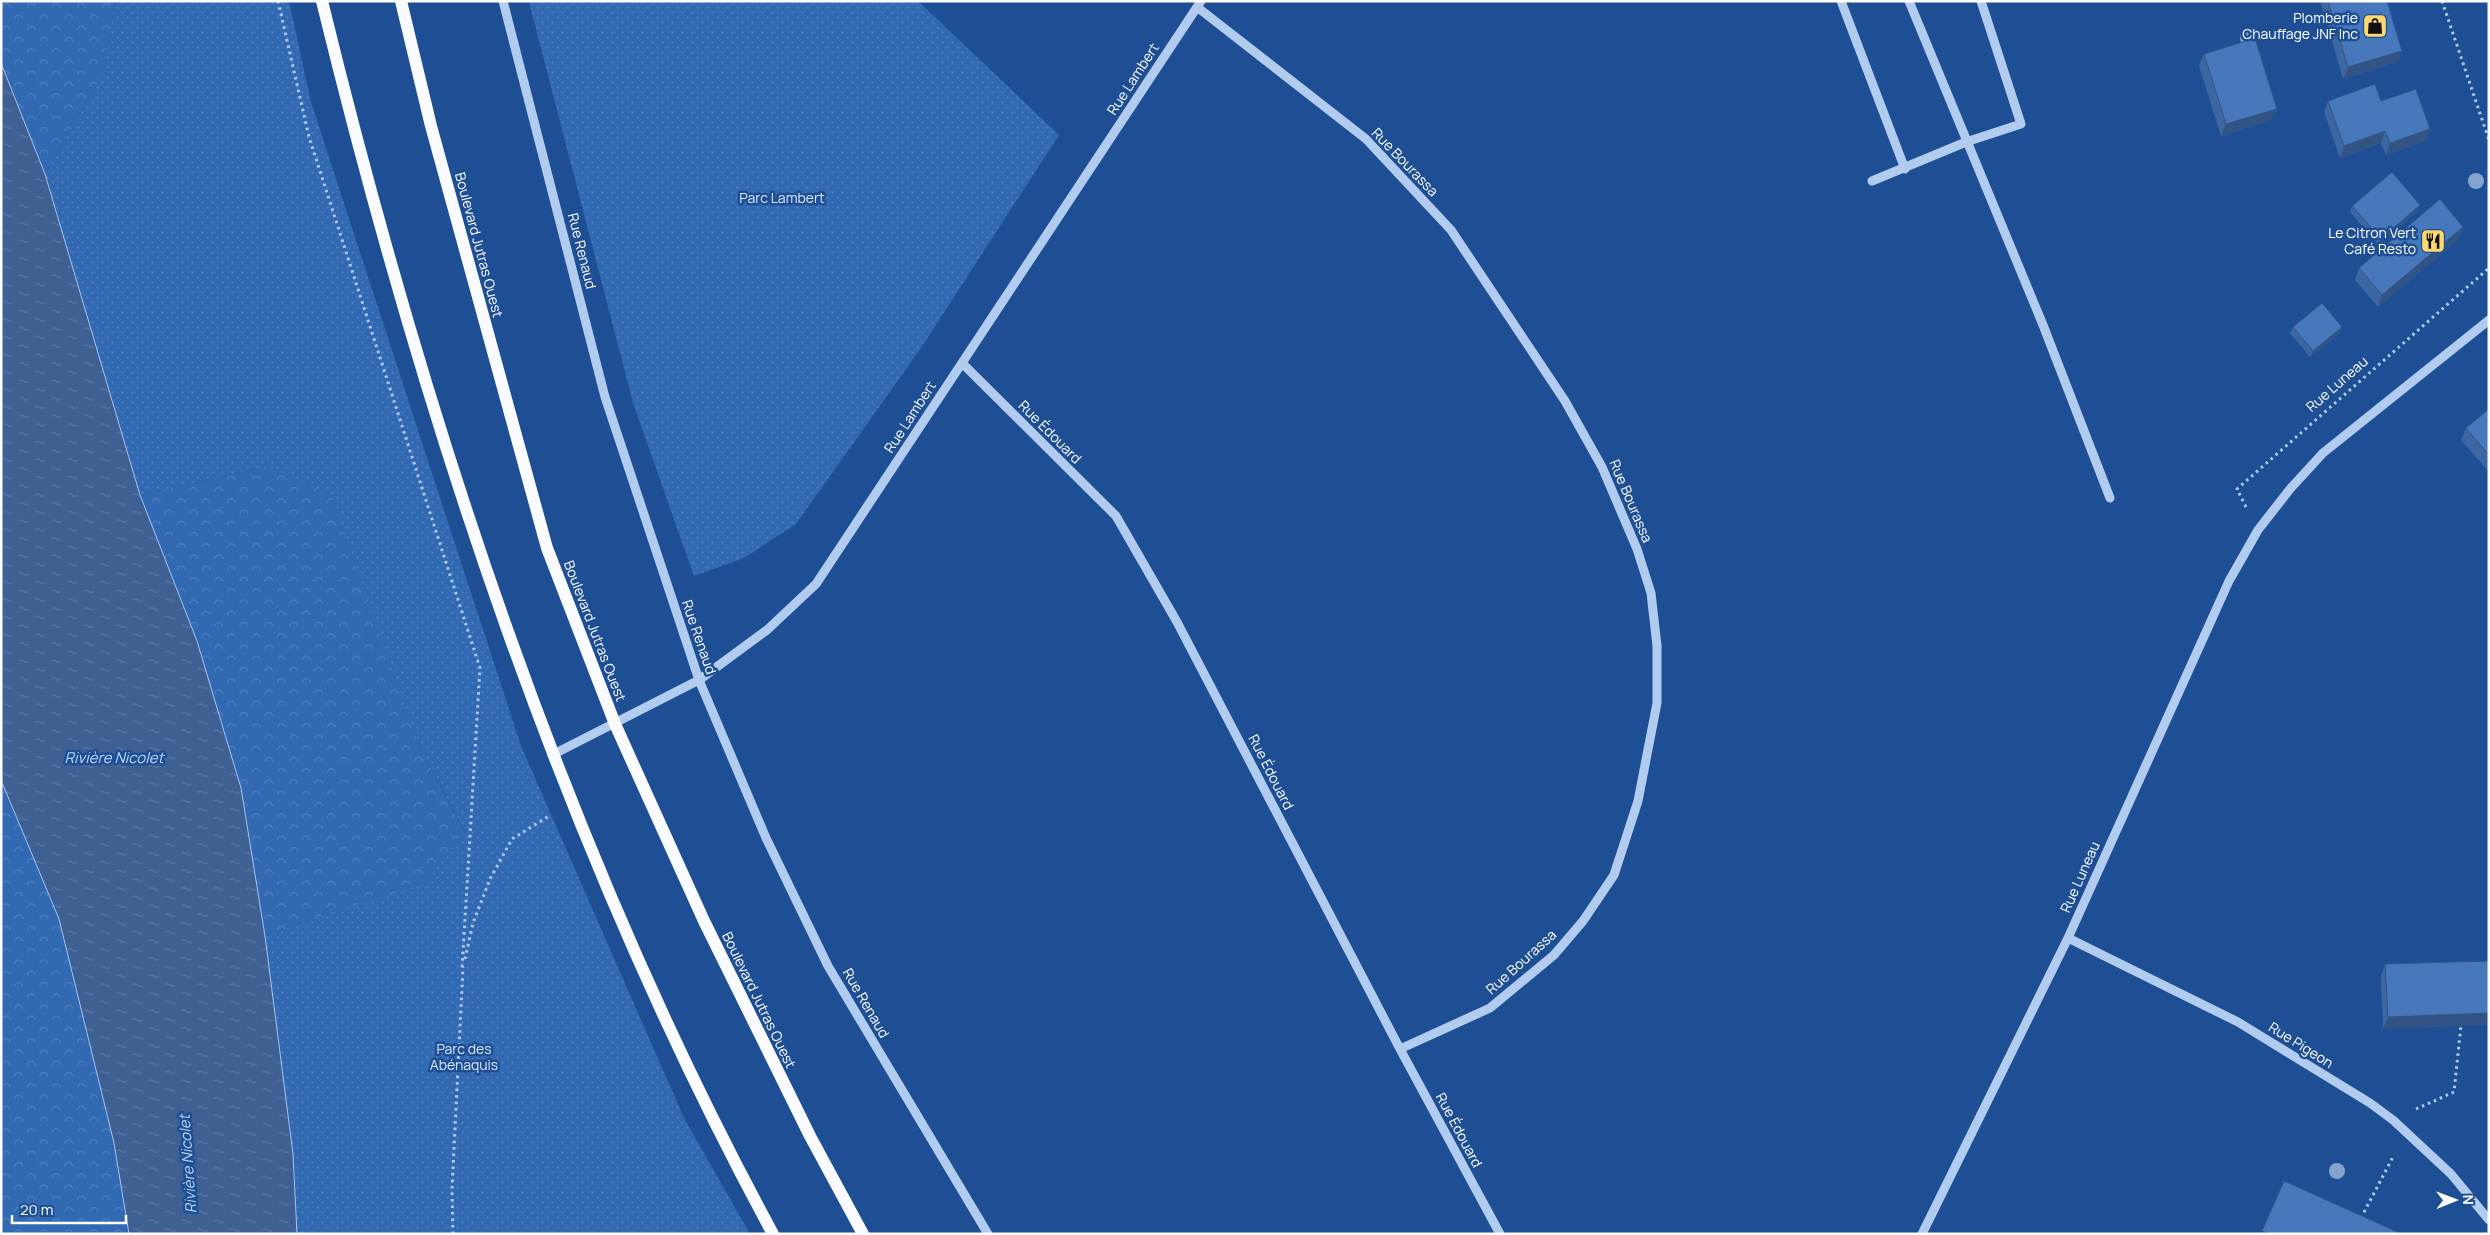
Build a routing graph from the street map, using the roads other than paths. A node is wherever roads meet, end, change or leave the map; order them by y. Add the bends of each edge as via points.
1 (322, 1) edge
2 (401, 1) edge
3 (503, 1) edge
4 (1841, 1) edge
5 (1909, 1) edge
6 (1981, 1) edge
7 (1199, 4) edge
8 (1966, 142) junction
9 (1906, 168) junction
10 (1872, 181) dead end
11 (2489, 320) edge
12 (962, 363) junction
13 (2110, 498) dead end
14 (699, 680) junction
15 (615, 724) junction
16 (552, 754) junction
17 (2068, 938) junction
18 (1400, 1049) junction
19 (2489, 1220) edge
20 (772, 1234) edge
21 (863, 1234) edge
22 (988, 1234) edge
23 (1500, 1234) edge
24 (1922, 1234) edge

1 - 16 main road via 352,126 432,402
2 - 15 main road, Boulevard Jutras Ouest via 431,126 547,548
3 - 14 street, Rue Renaud via 605,397
4 - 9 street
5 - 8 street
6 - 8 street via 2021,124
7 - 12 street, Rue Lambert
7 - 18 street, Rue Bourassa via 1366,139 1451,230 1565,400 1602,467 1637,549 1651,593 1657,703 1638,801 1614,875 1583,921 1554,955 1490,1008
8 - 9 street
8 - 13 street
9 - 10 street
11 - 17 street, Rue Luneau via 2323,453 2258,530 2229,581
12 - 14 street, Rue Lambert via 816,584 767,630
12 - 18 street, Rue Édouard via 1116,516 1178,622
14 - 15 street, Rue Lambert
14 - 22 street, Rue Renaud via 766,838 828,966
15 - 16 street, Rue Lambert
15 - 21 main road, Boulevard Jutras Ouest via 704,921 810,1136
16 - 20 main road via 638,962
17 - 19 street, Rue Pigeon via 2238,1022 2370,1103 2452,1174
17 - 24 street, Rue Luneau
18 - 23 street, Rue Édouard

